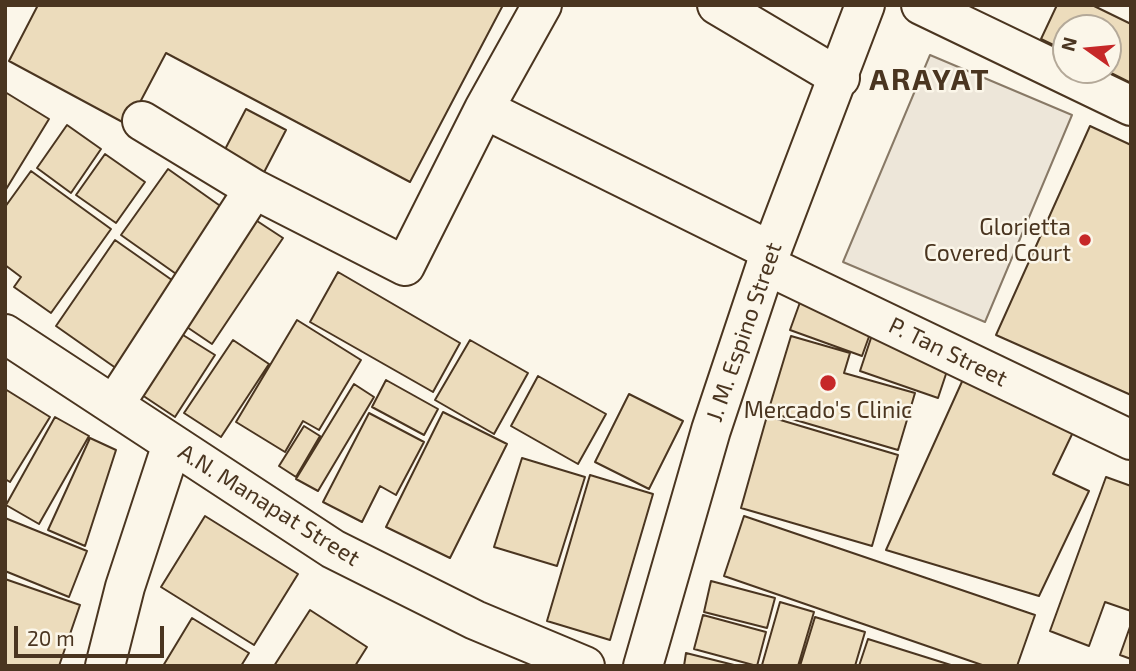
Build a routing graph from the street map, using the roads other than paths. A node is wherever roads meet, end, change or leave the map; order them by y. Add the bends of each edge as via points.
1 (542, 5) edge
2 (718, 5) edge
3 (865, 5) edge
4 (921, 5) edge
5 (840, 78) junction
6 (1131, 106) edge
7 (484, 109) junction
8 (142, 121) dead end
9 (254, 189) junction
10 (768, 258) junction
11 (5, 334) edge
12 (114, 405) junction
13 (1131, 440) edge
14 (172, 444) junction
15 (105, 666) edge
16 (585, 666) edge
17 (643, 666) edge

1 - 7 street
2 - 5 street
3 - 5 street, J. M. Espino Street
4 - 6 street
5 - 10 street, J. M. Espino Street
7 - 9 street via 405,266
7 - 10 street, P. Tan Street
8 - 9 street
9 - 12 street
10 - 13 street, P. Tan Street
10 - 17 street, J. M. Espino Street via 711,430
11 - 12 street, A.N. Manapat Street
12 - 14 street, A.N. Manapat Street
14 - 15 street via 125,587
14 - 16 street, A.N. Manapat Street via 333,549 475,620

